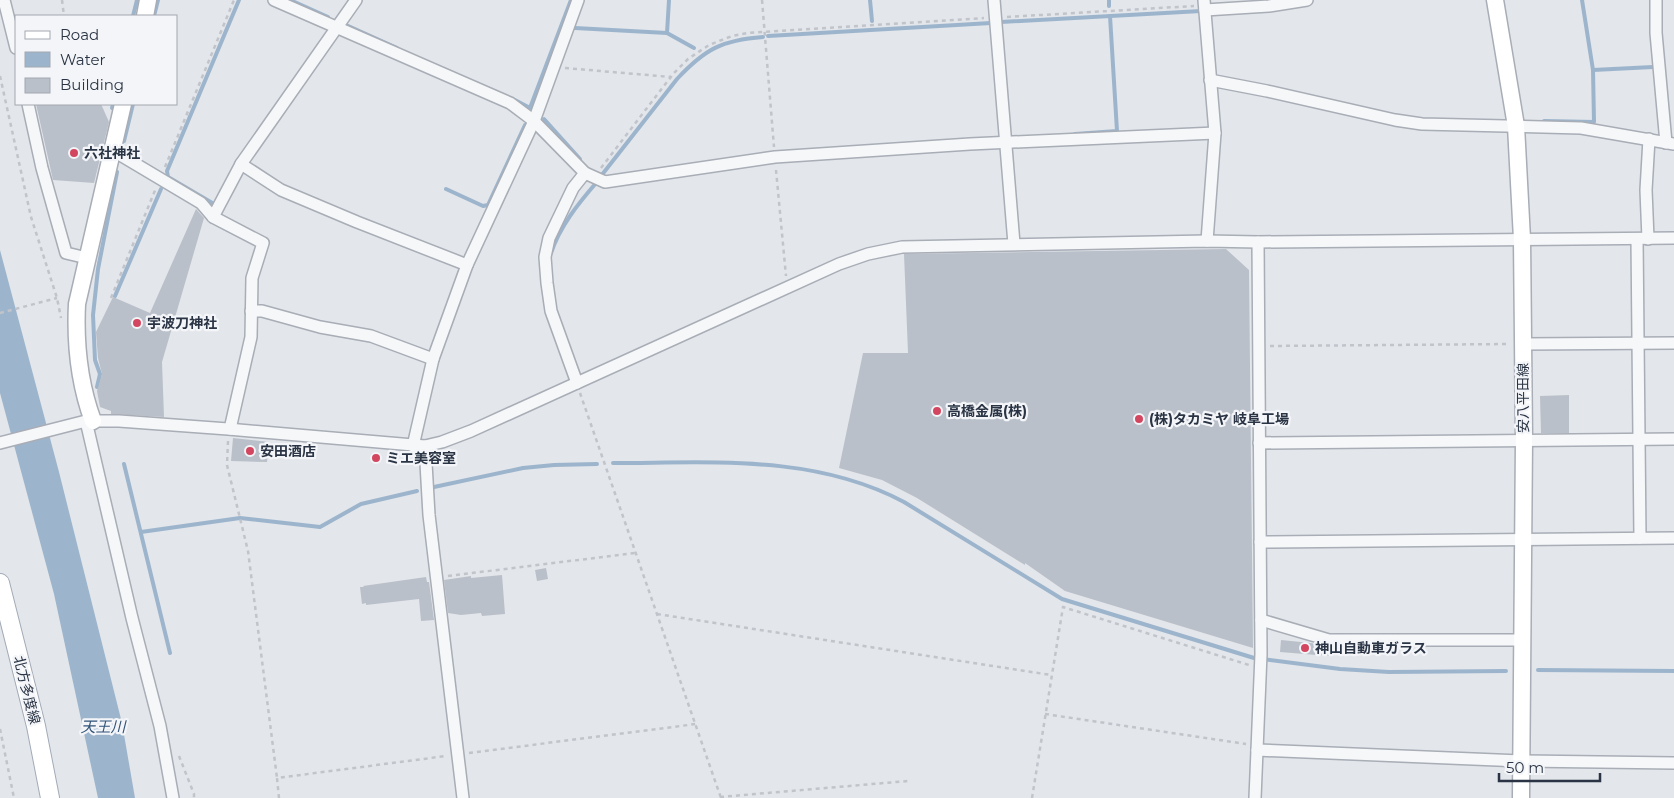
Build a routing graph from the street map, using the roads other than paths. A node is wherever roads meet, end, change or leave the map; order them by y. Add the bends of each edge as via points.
1 (4, 0) edge
2 (148, 0) edge
3 (274, 0) edge
4 (356, 0) edge
5 (578, 0) edge
6 (994, 0) edge
7 (1306, 0) edge
8 (1495, 0) edge
9 (1656, 0) edge
10 (1205, 5) edge
11 (144, 15) edge
12 (336, 28) junction
13 (15, 44) edge
14 (1210, 80) junction
15 (28, 105) edge
16 (123, 105) edge
17 (534, 121) junction
18 (1516, 126) junction
19 (1215, 133) junction
20 (1649, 139) junction
21 (1005, 142) junction
22 (1670, 144) edge
23 (112, 150) junction
24 (240, 164) junction
25 (590, 175) junction
26 (213, 217) junction
27 (1674, 238) edge
28 (1522, 239) junction
29 (1642, 239) junction
30 (1207, 241) junction
31 (1258, 242) junction
32 (1014, 244) junction
33 (87, 258) junction
34 (467, 265) junction
35 (251, 311) junction
36 (1638, 343) junction
37 (1674, 343) edge
38 (1523, 344) junction
39 (433, 359) junction
40 (577, 383) junction
41 (89, 421) junction
42 (229, 429) junction
43 (1638, 439) junction
44 (1674, 439) edge
45 (1524, 440) junction
46 (1259, 442) junction
47 (0, 443) edge
48 (419, 446) junction
49 (1640, 538) junction
50 (1674, 538) edge
51 (1523, 540) junction
52 (1260, 542) junction
53 (0, 583) edge
54 (1261, 620) junction
55 (1522, 640) junction
56 (1257, 748) junction
57 (1521, 761) junction
58 (1674, 763) edge
59 (50, 798) edge
60 (173, 798) edge
61 (463, 798) edge
62 (1255, 798) edge
63 (1521, 798) edge

1 - 13 street
2 - 11 main road
3 - 12 street
4 - 12 street
5 - 17 street
6 - 21 street
7 - 10 street via 1269,6
8 - 18 main road, 安八平田線
9 - 22 street via 1656,33
10 - 14 street
12 - 17 street via 510,103
12 - 24 street
14 - 18 street via 1395,120 1422,124
14 - 19 street
15 - 33 street via 66,253
16 - 23 main road
17 - 25 street
17 - 34 street
18 - 20 street via 1581,128
18 - 28 main road, 安八平田線
19 - 21 street
19 - 30 street
20 - 22 street
20 - 29 street
21 - 25 street via 775,158 605,182
21 - 32 street
23 - 26 street via 201,204
23 - 33 main road
24 - 26 street
24 - 34 street via 281,190
25 - 40 street via 573,188 549,238 545,257 551,311
26 - 35 street via 264,243 252,278
27 - 29 street
28 - 29 street
28 - 31 street
28 - 38 main road, 安八平田線
29 - 36 street
30 - 31 street
30 - 32 street
31 - 46 street
32 - 40 street via 902,247 868,254 839,264
33 - 41 main road via 77,304 76,331
34 - 39 street
35 - 39 street via 370,336
35 - 42 street via 251,337
36 - 37 street
36 - 38 street
36 - 43 street
38 - 45 main road, 安八平田線
39 - 48 street
40 - 48 street via 471,431 442,442
41 - 42 street
41 - 47 street
41 - 60 street via 125,589 160,726
42 - 48 street
43 - 44 street
43 - 45 street
43 - 49 street
45 - 46 street
45 - 51 main road, 安八平田線
46 - 52 street
48 - 61 street
49 - 50 street
49 - 51 street
51 - 52 street
51 - 55 main road, 安八平田線
52 - 54 street
53 - 59 main road, 北方多度線 via 36,726
54 - 55 street via 1329,640
54 - 56 street
55 - 57 main road, 安八平田線
56 - 57 street
56 - 62 street
57 - 58 street
57 - 63 main road, 安八平田線

